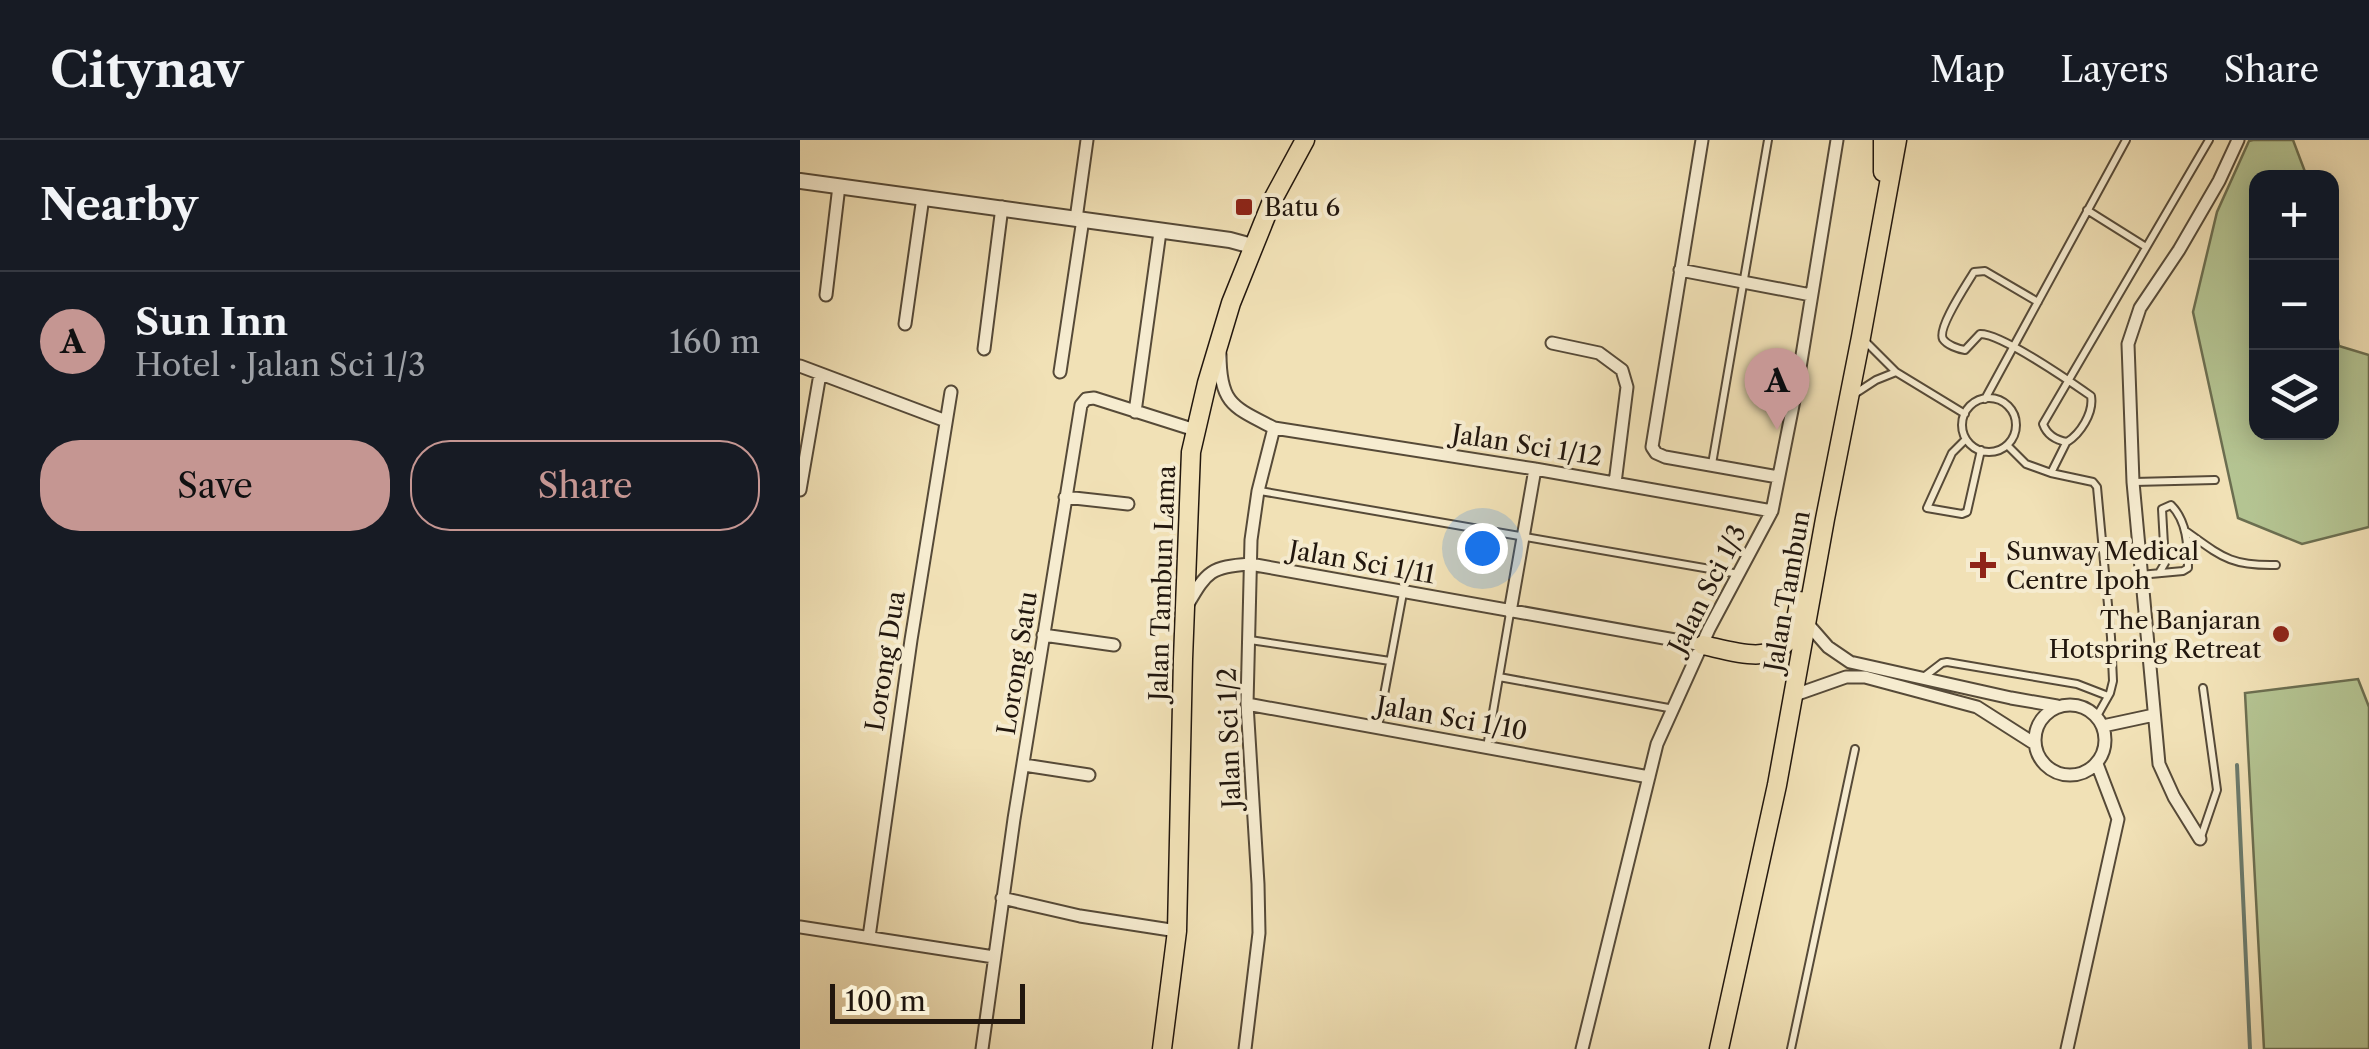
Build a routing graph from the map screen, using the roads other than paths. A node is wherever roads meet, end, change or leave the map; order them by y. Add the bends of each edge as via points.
1 (1087, 140) edge
2 (1305, 140) edge
3 (1702, 140) edge
4 (1768, 140) edge
5 (1837, 140) edge
6 (1883, 140) edge
7 (1897, 140) edge
8 (2126, 140) edge
9 (2210, 140) edge
10 (2238, 140) edge
11 (800, 181) edge
12 (839, 186) junction
13 (923, 197) junction
14 (1002, 207) junction
15 (2086, 210) junction
16 (1883, 213) junction
17 (1079, 219) junction
18 (1160, 232) junction
19 (1252, 246) junction
20 (2146, 247) junction
21 (1680, 270) junction
22 (1744, 282) junction
23 (826, 295) dead end
24 (1811, 295) junction
25 (2038, 302) junction
26 (905, 324) dead end
27 (1861, 337) junction
28 (1220, 338) junction
29 (1552, 343) dead end
30 (2014, 346) junction
31 (984, 349) dead end
32 (800, 366) edge
33 (1060, 372) dead end
34 (1896, 372) junction
35 (820, 374) junction
36 (2069, 382) junction
37 (952, 392) dead end
38 (1984, 398) junction
39 (1849, 399) junction
40 (1135, 412) junction
41 (1965, 414) junction
42 (946, 421) junction
43 (1198, 422) junction
44 (1274, 428) junction
45 (1966, 439) junction
46 (2066, 442) junction
47 (2007, 445) junction
48 (1981, 450) junction
49 (1712, 466) junction
50 (1536, 469) junction
51 (2051, 473) junction
52 (1778, 477) junction
53 (2215, 480) dead end
54 (2132, 482) junction
55 (1615, 483) junction
56 (800, 490) edge
57 (1258, 491) junction
58 (1065, 497) junction
59 (1128, 504) dead end
60 (1772, 510) junction
61 (1824, 519) junction
62 (2186, 532) junction
63 (1523, 538) junction
64 (1250, 564) junction
65 (2276, 565) dead end
66 (2160, 573) junction
67 (1738, 574) junction
68 (2140, 575) junction
69 (1403, 593) junction
70 (1184, 611) junction
71 (1510, 612) junction
72 (1807, 623) junction
73 (1043, 635) junction
74 (1248, 640) junction
75 (1114, 645) dead end
76 (1703, 645) junction
77 (1390, 661) junction
78 (1499, 677) junction
79 (1924, 677) junction
80 (2203, 688) dead end
81 (1792, 696) junction
82 (2108, 696) junction
83 (1247, 704) junction
84 (2058, 706) junction
85 (1674, 708) junction
86 (2154, 716) junction
87 (2100, 721) junction
88 (1378, 727) junction
89 (2035, 744) junction
90 (1487, 747) junction
91 (1855, 749) dead end
92 (2097, 764) junction
93 (1024, 765) junction
94 (1090, 775) dead end
95 (1649, 777) junction
96 (2200, 838) joint
97 (1002, 898) junction
98 (800, 926) edge
99 (1178, 931) junction
100 (869, 937) junction
101 (994, 957) junction
102 (982, 1049) edge
103 (1162, 1049) edge
104 (1245, 1049) edge
105 (1582, 1049) edge
106 (1719, 1049) edge
107 (1791, 1049) edge
108 (2067, 1049) edge

1 - 17 street
2 - 19 main road, Jalan Tambun Lama
3 - 21 street
4 - 22 lane
5 - 24 street, Jalan Sci 1/3
6 - 16 main road
7 - 16 main road, Jalan Tambun
8 - 15 lane
9 - 20 lane
10 - 54 street via 2132,329
11 - 12 street
12 - 13 street
12 - 23 street
13 - 14 street
13 - 26 street
14 - 17 street
14 - 31 street
15 - 20 lane
15 - 25 lane
16 - 27 main road, Jalan Tambun
17 - 18 street
17 - 33 street
18 - 19 street
18 - 40 street
19 - 28 main road, Jalan Tambun Lama
20 - 36 lane
21 - 22 street
21 - 49 street via 1652,448
22 - 24 street
22 - 49 lane
24 - 52 street, Jalan Sci 1/3
25 - 30 lane
25 - 30 lane via 1980,270 1942,331 1944,340 1965,350 1982,333
27 - 34 lane
27 - 39 main road, Jalan Tambun
28 - 43 main road, Jalan Tambun Lama
28 - 44 street via 1226,396
29 - 55 street via 1599,353 1622,370 1627,387
30 - 36 lane
30 - 38 lane
32 - 35 street
34 - 39 lane
34 - 41 lane
35 - 42 street
35 - 56 street
36 - 46 lane via 2043,424
36 - 46 lane via 2091,396 2092,404
37 - 42 street, Lorong Dua
38 - 41 lane
38 - 47 lane via 2012,411 2016,430
39 - 61 main road, Jalan Tambun
40 - 43 street, Lorong Satu
40 - 58 street, Lorong Satu via 1094,398 1082,402
41 - 45 lane
42 - 100 street, Lorong Dua
43 - 70 main road, Jalan Tambun Lama
44 - 50 street, Jalan Sci 1/12
44 - 57 street, Jalan Sci 1/2
45 - 48 lane
45 - 48 lane via 1952,453 1926,508 1967,512
46 - 51 lane
47 - 48 lane
47 - 51 lane via 2023,462
49 - 52 street
50 - 55 street, Jalan Sci 1/12
50 - 63 street
51 - 82 lane via 2098,487 2112,651
52 - 60 street, Jalan Sci 1/3
53 - 54 lane
54 - 68 street
55 - 60 street, Jalan Sci 1/12
57 - 63 lane
57 - 64 street, Jalan Sci 1/2
58 - 59 street
58 - 73 street, Lorong Satu
60 - 67 street, Jalan Sci 1/3
61 - 72 main road, Jalan Tambun
61 - 76 main road via 1782,647 1763,655
62 - 65 lane via 2233,562
62 - 66 lane via 2188,568
62 - 66 lane via 2175,508 2164,506
63 - 67 lane
63 - 71 street
64 - 69 street, Jalan Sci 1/11
64 - 70 street via 1220,566
64 - 74 street, Jalan Sci 1/2
66 - 68 lane
67 - 76 street, Jalan Sci 1/3
68 - 86 street
69 - 71 street, Jalan Sci 1/11
69 - 77 lane
70 - 99 main road, Jalan Tambun Lama
71 - 76 street, Jalan Sci 1/11
71 - 78 lane
72 - 79 street via 1850,662
72 - 81 main road, Jalan Tambun
73 - 75 street
73 - 93 street, Lorong Satu
74 - 77 lane
74 - 83 street, Jalan Sci 1/2
76 - 85 street, Jalan Sci 1/3
77 - 88 lane
78 - 85 lane
78 - 90 lane
79 - 82 lane via 1947,662 2077,684
79 - 84 street
80 - 96 lane via 2218,790
81 - 89 street via 1846,677 1865,678 1977,707
81 - 106 main road, Jalan Tambun
82 - 87 lane
83 - 88 street, Jalan Sci 1/10
83 - 104 street, Jalan Sci 1/2 via 1258,933
84 - 87 street via 2079,705
84 - 89 street via 2040,721
85 - 95 street, Jalan Sci 1/3
86 - 87 street
86 - 96 street via 2158,764
87 - 92 street via 2106,746
88 - 90 street, Jalan Sci 1/10
89 - 92 street via 2044,764 2065,775
90 - 95 street, Jalan Sci 1/10
91 - 107 lane
92 - 108 street via 2118,819
93 - 94 street
93 - 97 street, Lorong Satu
95 - 105 street, Jalan Sci 1/3
97 - 99 street
97 - 101 street, Lorong Satu
98 - 100 street
99 - 103 main road, Jalan Tambun Lama
100 - 101 street
101 - 102 street, Lorong Satu

